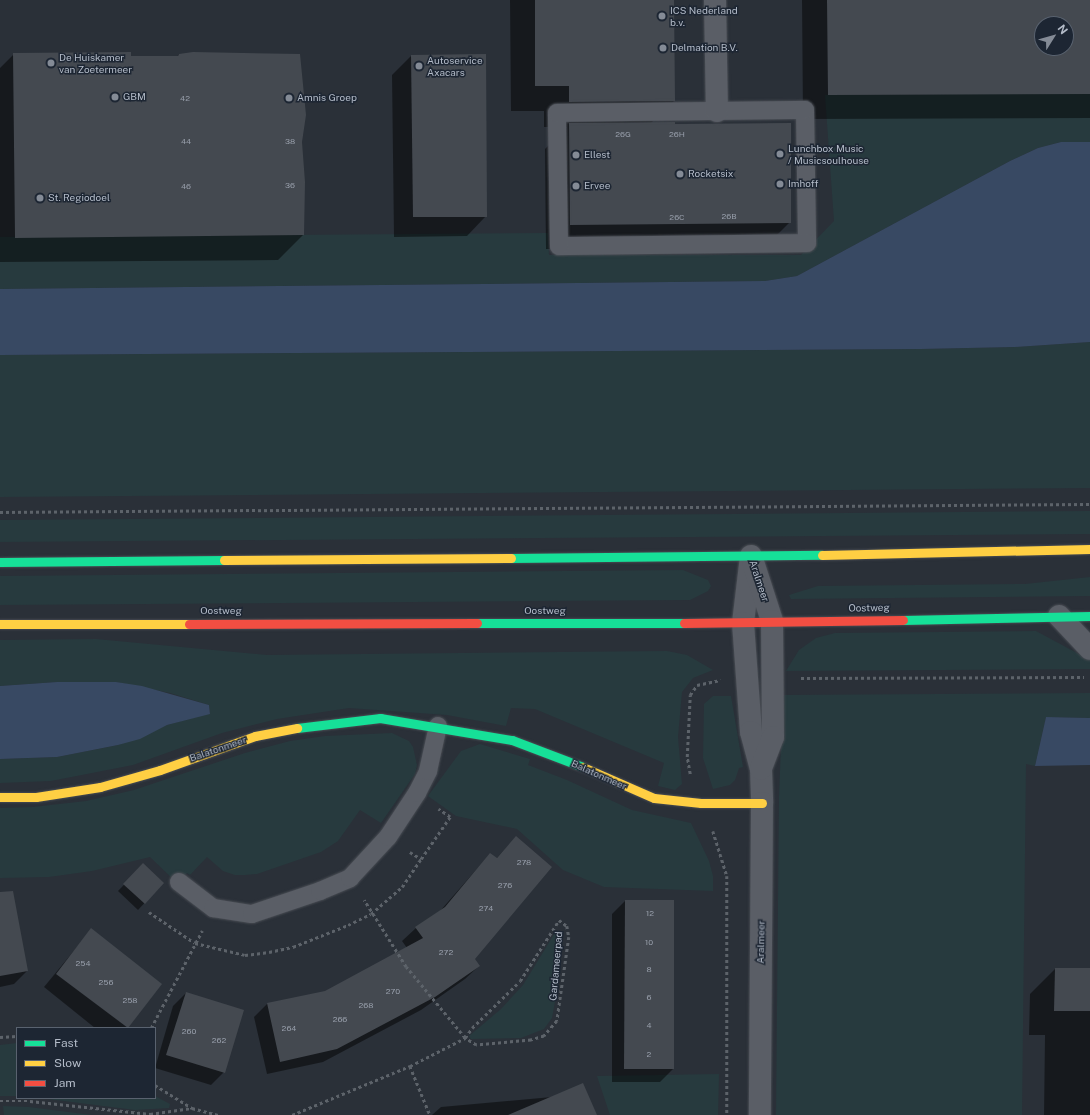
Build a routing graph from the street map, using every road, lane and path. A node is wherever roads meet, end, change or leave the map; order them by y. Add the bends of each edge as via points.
1 (715, 0) edge
2 (717, 111) junction
3 (1090, 504) edge
4 (0, 512) edge
5 (1090, 549) edge
6 (751, 556) junction
7 (0, 562) edge
8 (1059, 616) junction
9 (1090, 616) edge
10 (772, 621) junction
11 (743, 623) junction
12 (0, 624) edge
13 (1090, 649) edge
14 (1090, 677) edge
15 (746, 680) junction
16 (774, 680) junction
17 (438, 726) junction
18 (761, 769) junction
19 (0, 797) edge
20 (701, 804) junction
21 (762, 804) junction
22 (350, 878) junction
23 (179, 882) dead end
24 (213, 908) junction
25 (152, 1027) edge
26 (16, 1036) edge
27 (0, 1037) edge
28 (465, 1038) junction
29 (410, 1066) junction
30 (156, 1086) edge
31 (0, 1101) edge
32 (192, 1108) junction
33 (150, 1115) edge
34 (218, 1115) edge
35 (292, 1115) edge
36 (430, 1115) edge
37 (727, 1115) edge
38 (760, 1115) edge

1 - 2 street
2 - 2 lane via 805,110 807,243 559,246 557,113
3 - 4 path
5 - 6 main road
6 - 7 main road
6 - 10 street, Aralmeer
6 - 11 street, Aralmeer
8 - 9 main road, Oostweg
8 - 10 main road, Oostweg
8 - 13 street
10 - 11 main road, Oostweg
10 - 16 street, Aralmeer
11 - 12 main road, Oostweg
11 - 15 street, Aralmeer
14 - 16 path
15 - 18 street, Aralmeer via 751,732
15 - 20 path via 708,681 697,686 690,695 687,757 692,781
16 - 18 street, Aralmeer via 773,737
17 - 19 main road, Balatonmeer via 380,718 314,724 255,736 160,770 100,787 36,797
17 - 20 main road, Balatonmeer via 512,740 587,768 654,798
17 - 22 lane via 428,771 417,793 388,837
18 - 21 street, Aralmeer
20 - 21 main road, Balatonmeer
20 - 37 path via 718,844 727,876
21 - 38 street, Aralmeer
22 - 24 lane via 320,892 252,914
22 - 28 path via 406,968
23 - 24 lane
24 - 25 path
26 - 27 path
28 - 28 path, Gardameerpad via 520,981 559,920 564,922 569,937 560,1012 553,1028 544,1036 531,1040 476,1045
28 - 29 path, Gardameerpad
29 - 35 path, Gardameerpad
29 - 36 path
30 - 32 path
31 - 33 path via 30,1101
32 - 33 path
32 - 34 path

